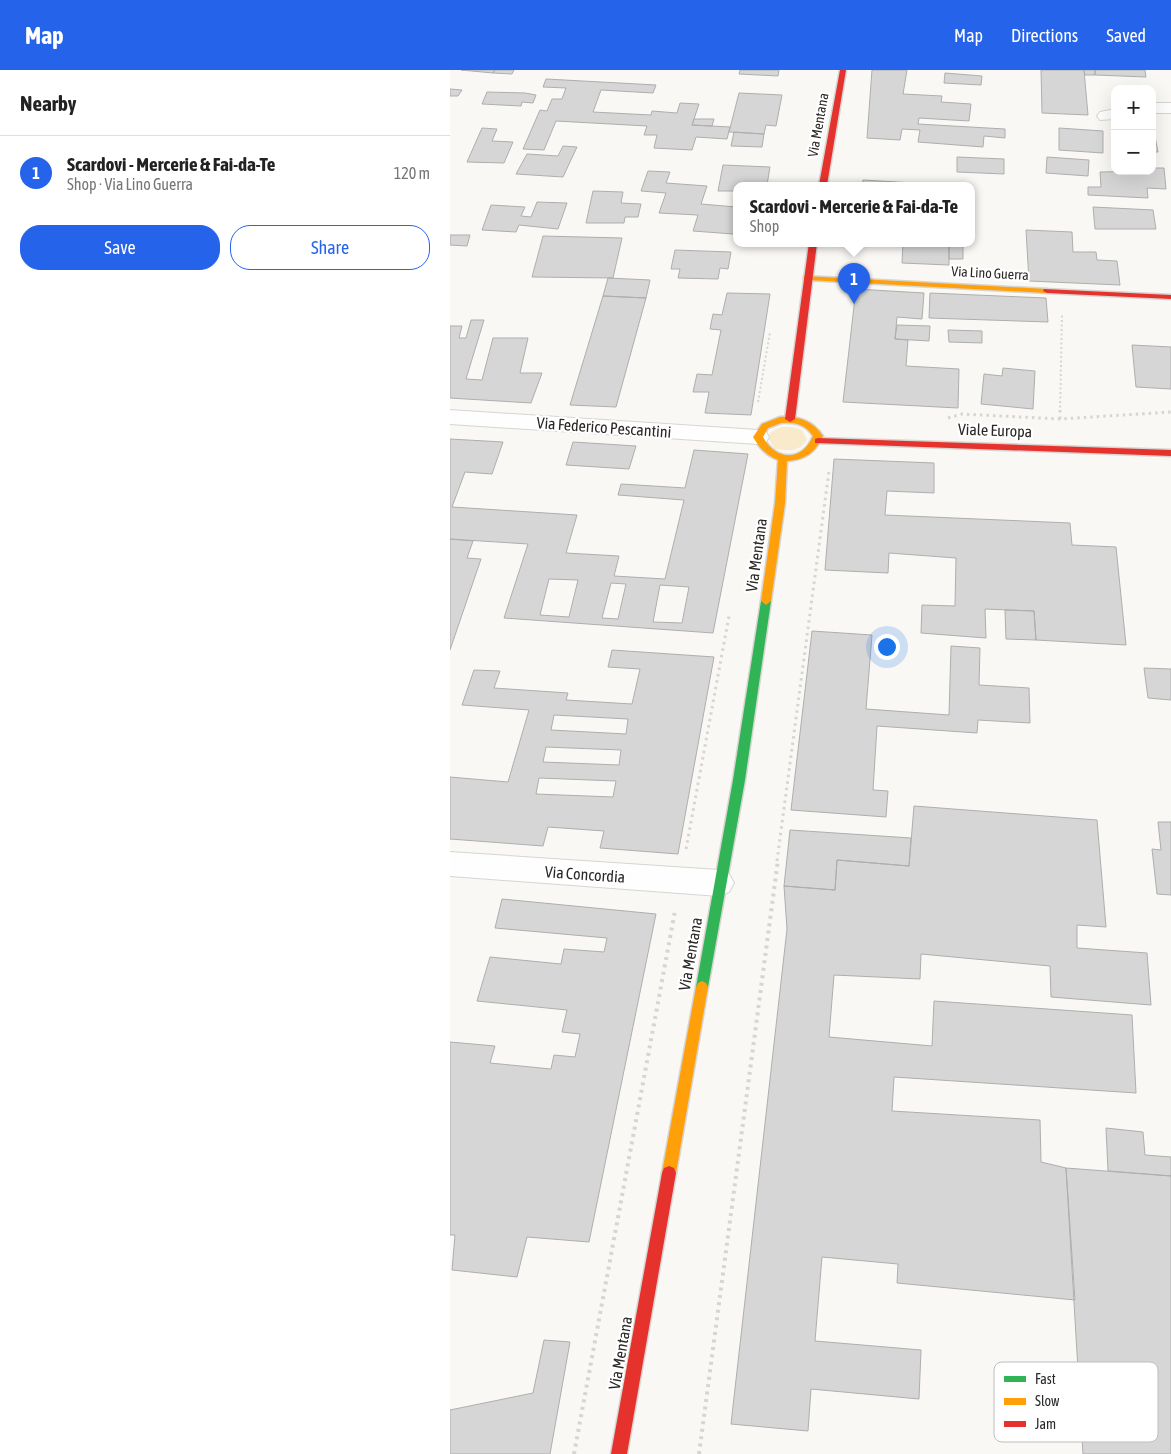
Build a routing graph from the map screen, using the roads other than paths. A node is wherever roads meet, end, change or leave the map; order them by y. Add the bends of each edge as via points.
1 (843, 70) edge
2 (1156, 108) edge
3 (1171, 108) edge
4 (824, 182) edge
5 (812, 247) edge
6 (807, 278) junction
7 (1171, 297) edge
8 (450, 417) edge
9 (790, 419) junction
10 (758, 437) junction
11 (818, 441) junction
12 (1171, 452) edge
13 (783, 458) junction
14 (450, 864) edge
15 (719, 883) junction
16 (619, 1454) edge

1 - 4 main road, Via Mentana
2 - 3 street
5 - 6 main road
6 - 7 main road, Via Lino Guerra
6 - 9 main road
8 - 10 street, Via Federico Pescantini
9 - 10 main road via 772,422
9 - 11 main road via 811,426 816,430
10 - 13 main road via 762,448
11 - 12 main road, Viale Europa
11 - 13 main road via 810,452 802,456
13 - 15 main road, Via Mentana via 780,503 739,780
14 - 15 street, Via Concordia
15 - 16 main road, Via Mentana

